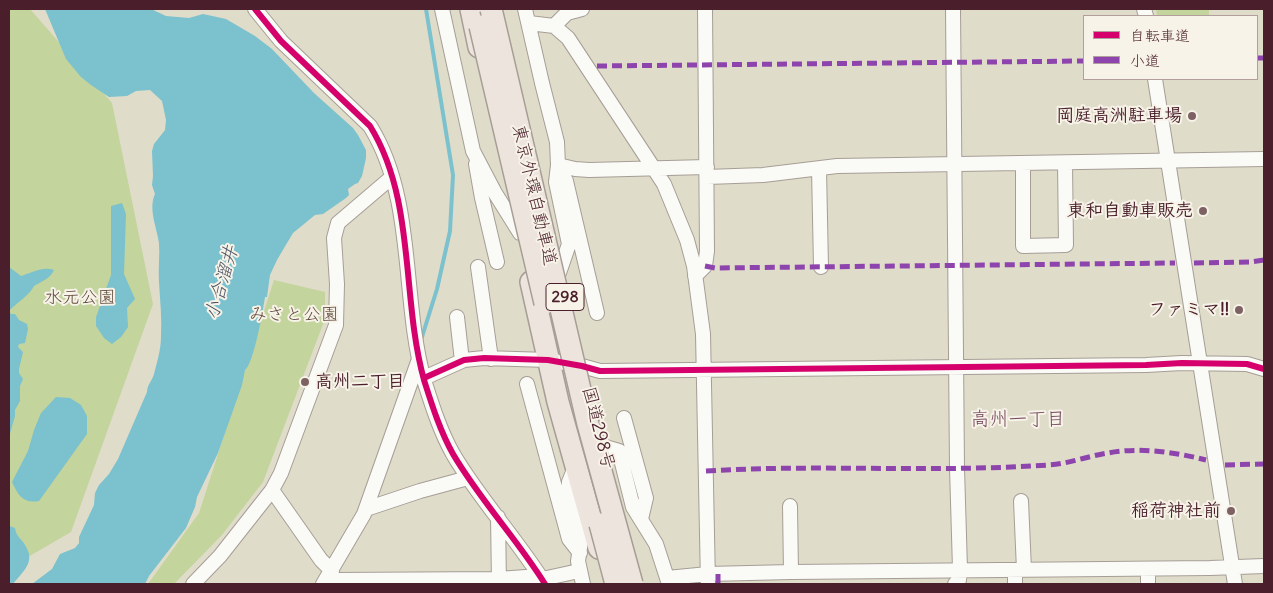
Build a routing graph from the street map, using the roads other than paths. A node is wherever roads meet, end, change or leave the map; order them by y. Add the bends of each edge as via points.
1 (255, 9) edge
2 (442, 9) edge
3 (470, 9) edge
4 (477, 9) edge
5 (491, 9) edge
6 (497, 9) edge
7 (526, 9) edge
8 (582, 9) edge
9 (705, 9) edge
10 (953, 9) edge
11 (529, 23) junction
12 (554, 26) junction
13 (1155, 80) edge
14 (473, 151) junction
15 (1264, 159) edge
16 (1168, 161) junction
17 (1065, 163) junction
18 (954, 164) junction
19 (1023, 164) junction
20 (558, 165) junction
21 (655, 169) junction
22 (819, 169) junction
23 (707, 172) junction
24 (392, 178) junction
25 (520, 233) junction
26 (497, 262) dead end
27 (478, 267) dead end
28 (820, 267) dead end
29 (559, 273) junction
30 (695, 276) junction
31 (597, 313) dead end
32 (457, 317) dead end
33 (419, 359) junction
34 (491, 359) junction
35 (548, 360) junction
36 (462, 361) junction
37 (1200, 364) junction
38 (582, 366) junction
39 (957, 367) junction
40 (1264, 369) edge
41 (704, 370) junction
42 (424, 378) junction
43 (527, 384) dead end
44 (624, 418) dead end
45 (602, 446) junction
46 (576, 465) junction
47 (468, 478) junction
48 (272, 490) junction
49 (1021, 501) dead end
50 (790, 506) dead end
51 (366, 509) junction
52 (498, 517) junction
53 (641, 519) junction
54 (580, 553) junction
55 (1264, 566) edge
56 (1233, 567) junction
57 (1148, 568) junction
58 (960, 569) junction
59 (791, 572) junction
60 (1018, 575) edge
61 (898, 577) edge
62 (331, 578) edge
63 (581, 578) edge
64 (708, 579) edge
65 (542, 580) edge
66 (668, 581) edge
67 (498, 582) edge
68 (193, 584) edge
69 (609, 584) edge
70 (616, 584) edge
71 (632, 584) edge
72 (639, 584) edge
73 (955, 584) edge
74 (1148, 584) edge
75 (1235, 584) edge

1 - 24 street via 281,41 370,126
2 - 14 street
3 - 25 highway, 国道298号 / 298
4 - 70 highway, 東京外環自動車道, bridge via 531,247
5 - 71 highway, 東京外環自動車道, bridge via 588,424
6 - 29 highway, 国道298号 / 298
7 - 11 street
8 - 12 street via 567,13
9 - 23 street
10 - 18 street
11 - 12 street
11 - 20 street via 557,142
12 - 21 street via 568,38
13 - 16 street
14 - 25 street
14 - 26 street
15 - 16 street
16 - 17 street
16 - 37 street
17 - 19 street
17 - 19 street via 1066,245 1032,246 1024,246
18 - 19 street
18 - 22 street
18 - 39 street
20 - 21 street via 589,170
20 - 29 street via 556,182 569,244
20 - 31 street via 566,181
21 - 23 street
21 - 30 street via 676,209
22 - 23 street via 762,175
22 - 28 street
23 - 30 street via 707,251 705,266
24 - 33 street via 399,204
24 - 48 street via 335,229 336,325 281,474
25 - 35 highway, 国道298号 / 298
27 - 34 street
29 - 38 highway, 国道298号 / 298
30 - 41 street
32 - 36 street
33 - 42 street
33 - 51 street
34 - 35 street
34 - 36 street
35 - 38 street
35 - 46 highway, 国道298号 / 298
36 - 42 street
37 - 39 street
37 - 40 street via 1247,364
37 - 56 street
38 - 41 street via 600,371
38 - 45 highway, 国道298号 / 298
39 - 41 street
39 - 58 street
41 - 64 street
42 - 47 street via 442,432
43 - 54 street via 569,540
44 - 53 street via 646,498
45 - 53 street via 619,451 633,507
45 - 72 highway, 国道298号 / 298
46 - 54 street via 569,482 568,496 581,541
46 - 69 highway, 国道298号 / 298
47 - 51 street
47 - 52 street
48 - 62 street
48 - 68 street via 220,556
49 - 60 street
50 - 59 street
51 - 62 street
52 - 65 street
52 - 67 street
53 - 66 street via 656,544
54 - 63 street
55 - 56 street
56 - 57 street
56 - 75 street
57 - 60 street
57 - 74 street
58 - 60 street
58 - 61 street
58 - 73 street via 959,580
59 - 61 street
59 - 64 street
62 - 67 street
63 - 65 street
64 - 66 street
65 - 67 street

